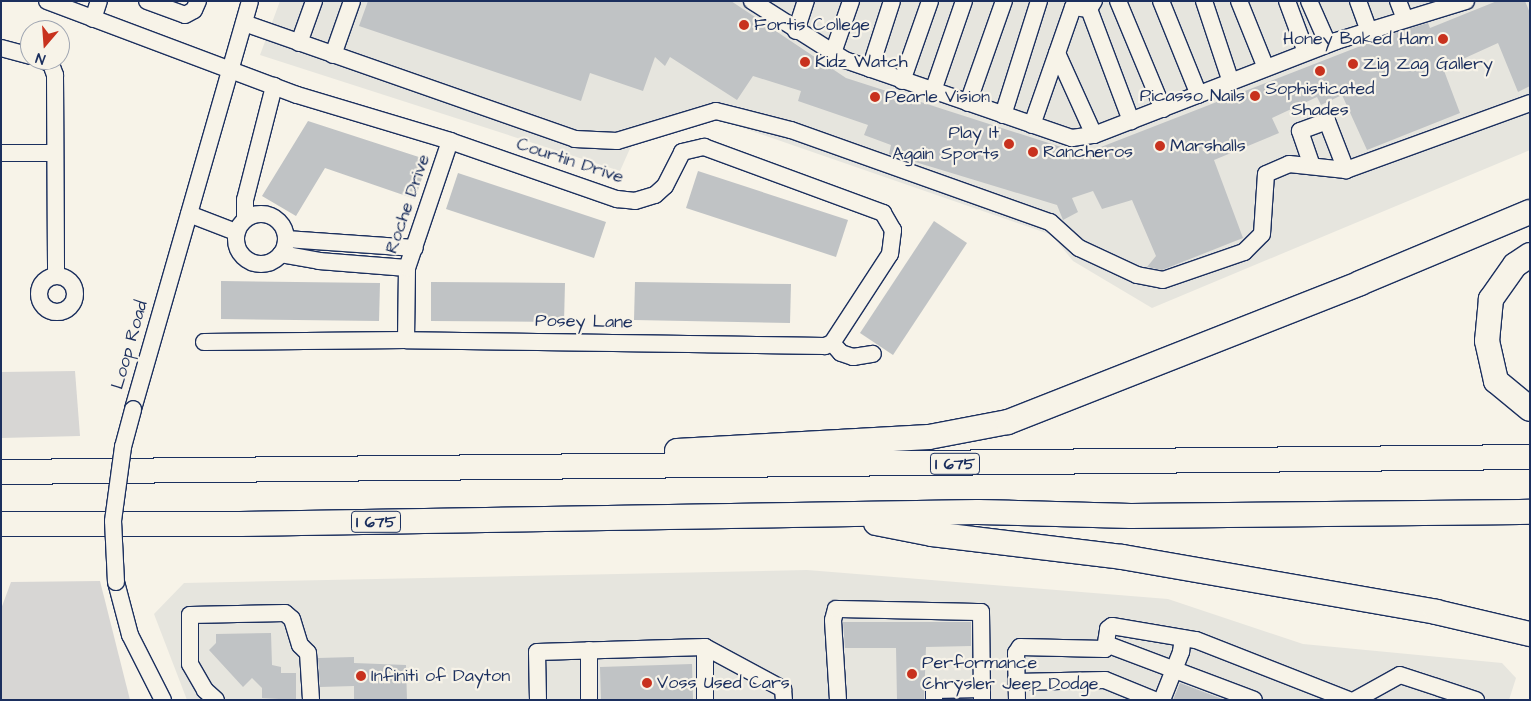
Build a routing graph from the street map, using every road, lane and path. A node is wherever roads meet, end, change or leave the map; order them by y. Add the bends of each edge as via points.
1 (47, 1) edge
2 (100, 1) edge
3 (147, 1) edge
4 (198, 1) edge
5 (250, 1) edge
6 (314, 1) edge
7 (352, 1) edge
8 (752, 1) edge
9 (806, 1) edge
10 (851, 1) edge
11 (892, 1) edge
12 (930, 1) edge
13 (964, 1) edge
14 (1004, 1) edge
15 (1039, 1) edge
16 (1118, 1) edge
17 (1204, 1) edge
18 (1239, 1) edge
19 (1287, 1) edge
20 (1309, 1) edge
21 (1358, 1) edge
22 (1398, 1) edge
23 (1466, 1) edge
24 (1164, 2) edge
25 (1083, 5) edge
26 (768, 6) edge
27 (1434, 6) edge
28 (93, 19) junction
29 (1405, 19) junction
30 (244, 23) junction
31 (796, 31) junction
32 (1369, 31) junction
33 (299, 43) junction
34 (1328, 44) junction
35 (2, 47) edge
36 (1306, 52) junction
37 (20, 53) edge
38 (833, 53) junction
39 (1057, 53) junction
40 (333, 55) junction
41 (230, 67) junction
42 (1266, 68) junction
43 (870, 69) junction
44 (53, 70) edge
45 (902, 81) junction
46 (1231, 82) junction
47 (274, 86) junction
48 (933, 91) junction
49 (1199, 95) junction
50 (968, 103) junction
51 (1530, 103) edge
52 (1163, 109) junction
53 (1003, 115) junction
54 (1131, 121) junction
55 (1032, 125) junction
56 (1094, 135) junction
57 (450, 141) junction
58 (1, 153) edge
59 (56, 153) junction
60 (1312, 166) junction
61 (1346, 170) junction
62 (1530, 212) edge
63 (189, 214) junction
64 (1530, 220) edge
65 (240, 226) junction
66 (1491, 230) junction
67 (284, 246) junction
68 (415, 248) junction
69 (1530, 255) edge
70 (407, 268) junction
71 (56, 275) dead end
72 (406, 340) junction
73 (204, 342) dead end
74 (832, 343) junction
75 (873, 354) dead end
76 (1530, 409) edge
77 (1530, 457) edge
78 (380, 469) junction
79 (1, 472) edge
80 (1530, 512) edge
81 (832, 514) junction
82 (1, 524) edge
83 (1501, 627) junction
84 (1530, 634) edge
85 (1183, 638) junction
86 (1106, 644) junction
87 (1530, 646) edge
88 (705, 647) junction
89 (589, 650) junction
90 (1175, 668) junction
91 (1016, 682) junction
92 (982, 694) edge
93 (163, 700) edge
94 (216, 700) edge
95 (311, 700) edge
96 (538, 700) edge
97 (589, 700) edge
98 (705, 700) edge
99 (784, 700) edge
100 (838, 700) edge
101 (934, 700) edge
102 (1017, 700) edge
103 (1154, 700) edge
104 (1162, 700) edge
105 (1254, 700) edge
106 (1349, 700) edge
107 (1355, 700) edge
108 (1476, 700) edge

1 - 28 street, Courtin Drive
2 - 28 street
3 - 4 street via 185,15 194,10
5 - 30 street, Loop Road
6 - 33 street
7 - 40 street
8 - 26 street
9 - 31 street
10 - 38 street
11 - 43 street
12 - 45 street
13 - 48 street
14 - 50 street
15 - 53 street
16 - 52 street
17 - 46 street
18 - 42 street
19 - 36 street
20 - 34 street
21 - 32 street
22 - 29 street
23 - 27 street
24 - 49 street
25 - 39 street
25 - 54 street
26 - 31 street
27 - 29 street
28 - 41 street, Courtin Drive
29 - 32 street
30 - 33 street
30 - 41 street, Loop Road
31 - 38 street
32 - 34 street
33 - 40 street
34 - 36 street
35 - 37 street
36 - 42 street
38 - 43 street
39 - 55 street
39 - 56 street
40 - 60 street via 575,139 617,141 716,111 791,130 1050,222 1079,248 1137,275 1163,280 1244,252 1262,234 1266,174 1289,164
41 - 47 street, Courtin Drive
41 - 63 street, Loop Road
42 - 46 street
43 - 45 street
44 - 59 street
45 - 48 street
46 - 49 street
47 - 57 street, Courtin Drive
47 - 65 street
48 - 50 street
49 - 52 street
50 - 53 street
51 - 61 street
52 - 54 street
53 - 55 street
54 - 56 street
55 - 56 street via 1072,138
57 - 68 street, Roche Drive
57 - 74 street, Courtin Drive via 617,200 635,201 655,194 665,186 682,152 704,147 883,213 893,230 890,254
58 - 59 street
59 - 71 street
60 - 61 street
60 - 61 street via 1300,131 1326,121
62 - 66 highway
63 - 65 street
63 - 93 street, Loop Road, bridge via 123,447 113,521 116,582 130,635
64 - 66 highway
65 - 67 street via 260,213 268,214 281,224
65 - 67 street via 238,249 250,262 267,264
66 - 78 highway via 1040,411 969,431 929,437
67 - 68 street
67 - 70 street via 319,261
68 - 70 street, Roche Drive
69 - 76 highway via 1515,264 1491,298 1487,341 1496,381
70 - 72 street, Roche Drive
72 - 73 street, Posey Lane
72 - 74 street, Posey Lane via 825,346
74 - 75 street via 841,353 853,357
77 - 78 highway, I 675
78 - 79 highway, I 675
80 - 81 highway, I 675 via 1131,516 978,512
81 - 82 highway, I 675 via 240,524
81 - 83 highway via 932,534 1131,559 1436,612
83 - 84 highway
83 - 87 highway
85 - 86 street via 1112,626
85 - 90 street
85 - 106 street via 1196,640
86 - 90 street
86 - 91 street via 1105,649 1020,648 1016,653
88 - 89 street
88 - 98 street
88 - 99 street via 783,689
89 - 96 street via 537,652
89 - 97 street
90 - 104 street
90 - 105 street
91 - 102 street
91 - 103 street via 1105,680
92 - 100 street via 981,612 836,609 833,620
92 - 101 street via 934,690
94 - 95 street via 205,690 190,664 190,615 285,613 292,619 300,645 308,653
107 - 108 street via 1400,675

